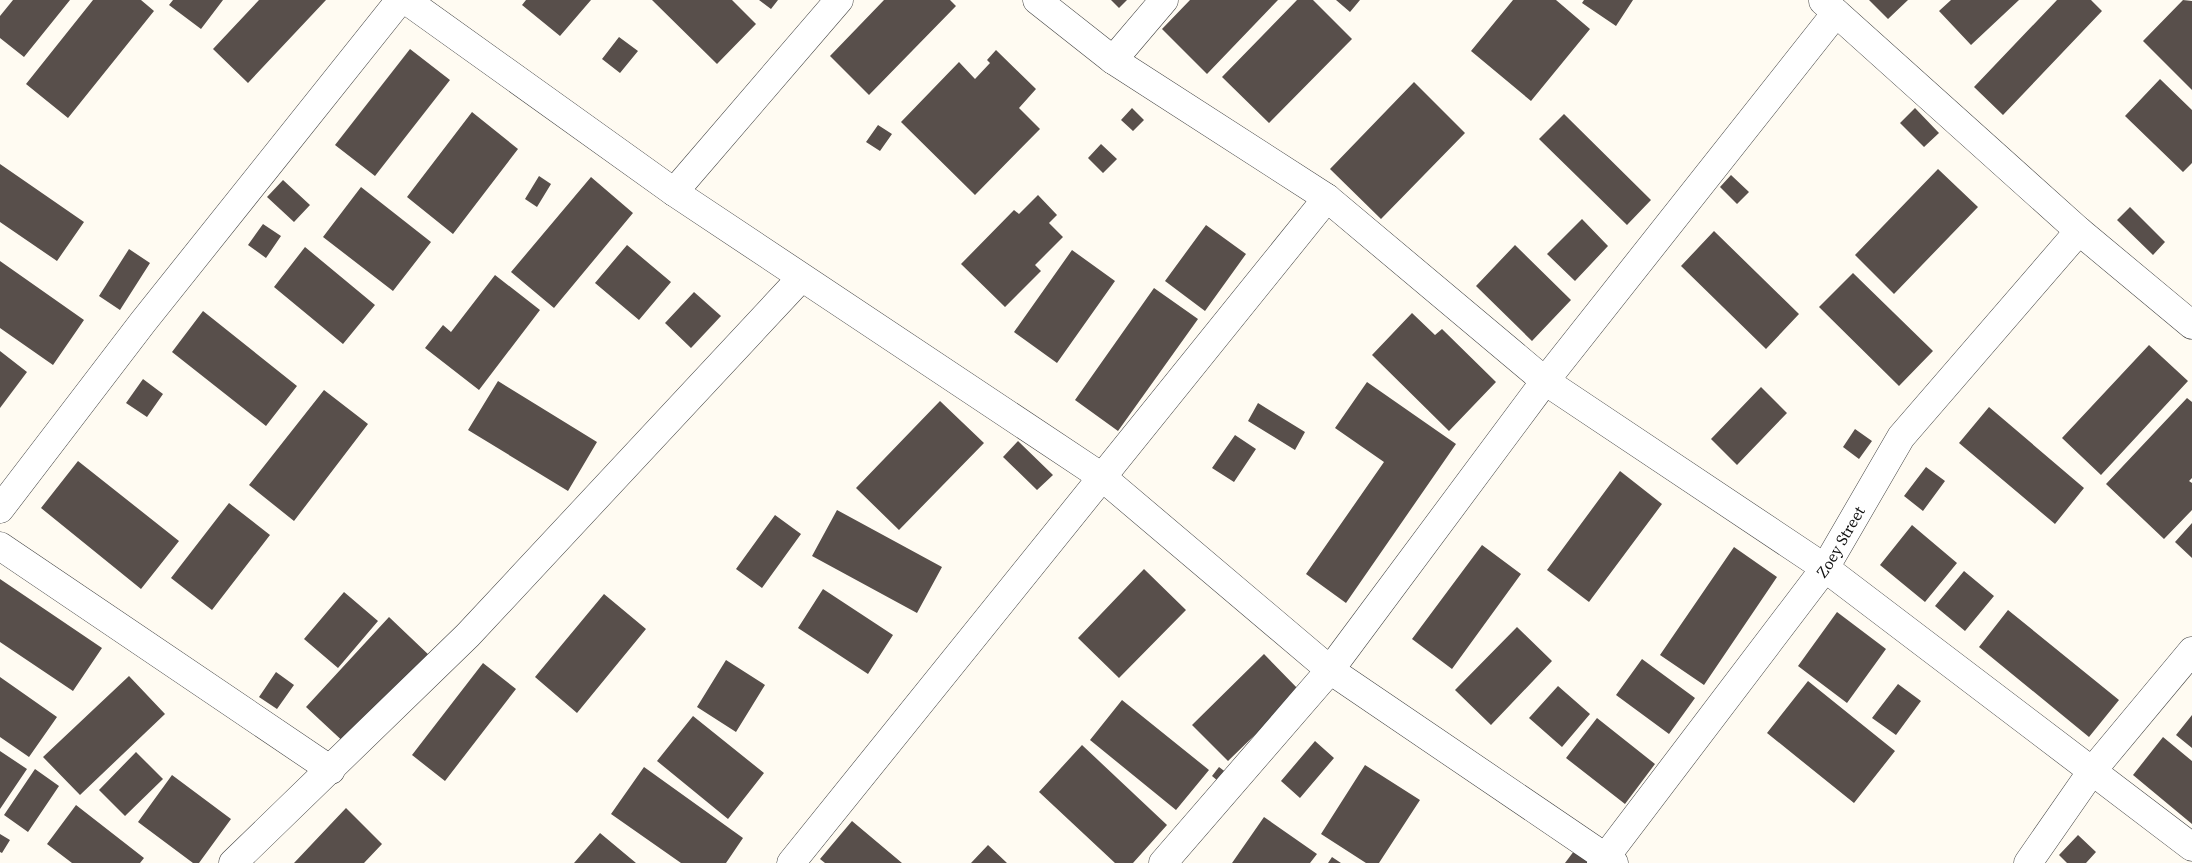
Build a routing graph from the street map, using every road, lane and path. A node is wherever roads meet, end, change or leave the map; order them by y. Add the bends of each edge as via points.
1 (400, 0) edge
2 (406, 0) edge
3 (839, 0) edge
4 (1037, 0) edge
5 (1164, 0) edge
6 (1829, 6) edge
7 (1113, 60) junction
8 (674, 192) junction
9 (1327, 198) junction
10 (2079, 231) junction
11 (801, 278) junction
12 (2192, 325) edge
13 (1545, 381) junction
14 (1102, 477) junction
15 (0, 509) edge
16 (0, 546) edge
17 (1826, 568) junction
18 (2192, 651) edge
19 (1330, 670) junction
20 (331, 770) junction
21 (2092, 771) junction
22 (2192, 847) edge
23 (1607, 861) edge
24 (233, 863) edge
25 (791, 863) edge
26 (1163, 863) edge
27 (2028, 863) edge

1 - 15 street via 143,322
2 - 8 street
3 - 8 street
4 - 7 street
5 - 7 street
6 - 10 street
6 - 13 street
7 - 9 street
8 - 11 street
9 - 13 street
9 - 14 street
10 - 12 street
10 - 17 street, Zoey Street via 1901,437
11 - 14 street
11 - 20 street via 468,635
13 - 17 street
13 - 19 street
14 - 19 street
14 - 25 street
16 - 20 street
17 - 21 street
17 - 23 street, Zoey Street
18 - 21 street
19 - 23 street
19 - 26 street
20 - 24 street
21 - 22 street
21 - 27 street

